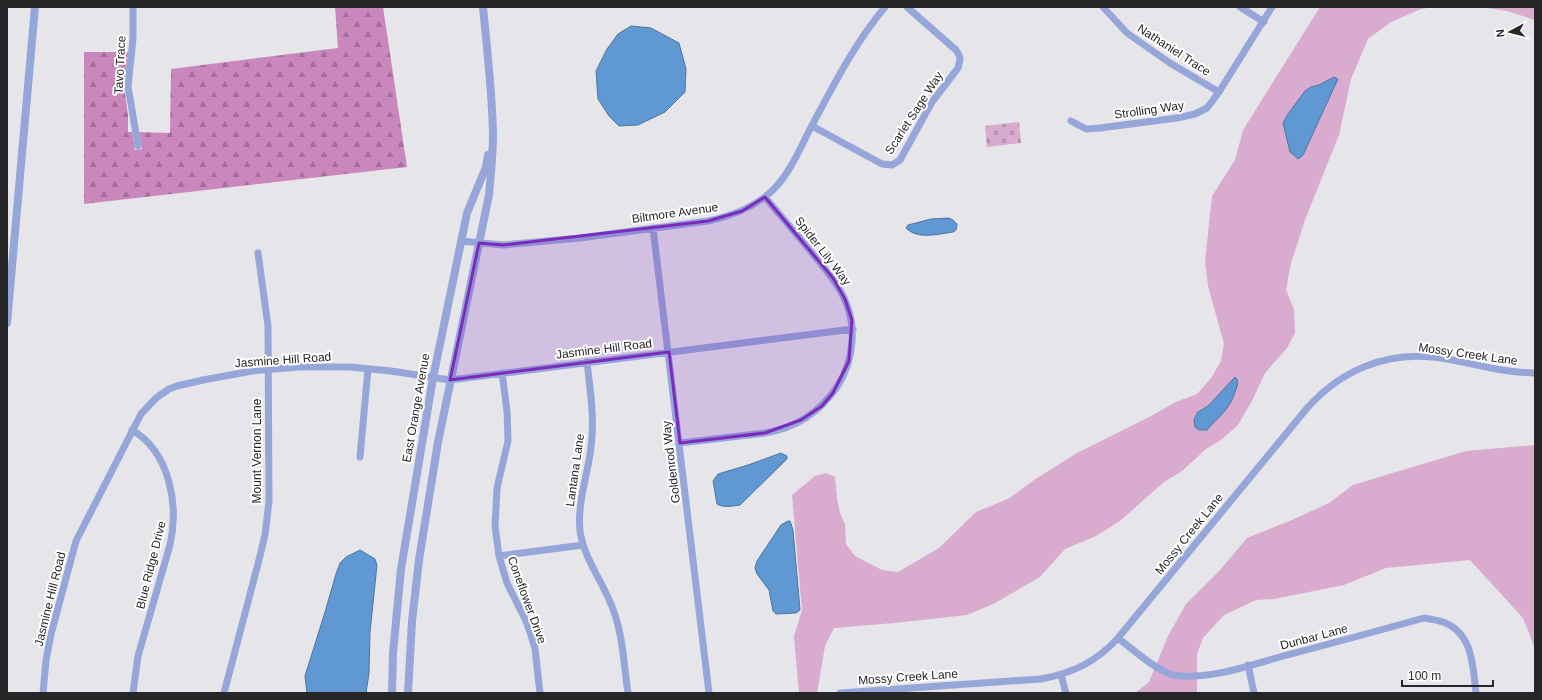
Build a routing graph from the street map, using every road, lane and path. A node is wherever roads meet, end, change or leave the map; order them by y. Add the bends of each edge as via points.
1 (35, 7) edge
2 (133, 7) edge
3 (483, 7) edge
4 (885, 7) edge
5 (907, 7) edge
6 (1103, 7) edge
7 (1240, 7) edge
8 (1272, 7) edge
9 (1264, 22) junction
10 (1220, 92) junction
11 (1071, 121) dead end
12 (812, 126) junction
13 (493, 132) junction
14 (138, 146) dead end
15 (765, 197) junction
16 (653, 228) junction
17 (461, 241) junction
18 (478, 243) junction
19 (258, 253) dead end
20 (7, 323) edge
21 (853, 329) junction
22 (669, 352) junction
23 (587, 362) junction
24 (368, 369) junction
25 (269, 370) junction
26 (502, 373) junction
27 (1535, 373) edge
28 (433, 378) junction
29 (450, 380) junction
30 (132, 430) junction
31 (680, 443) junction
32 (360, 457) dead end
33 (582, 546) junction
34 (499, 556) junction
35 (1118, 638) junction
36 (1248, 665) junction
37 (1061, 675) junction
38 (851, 692) edge
39 (43, 693) edge
40 (133, 693) edge
41 (224, 693) edge
42 (392, 693) edge
43 (408, 693) edge
44 (540, 693) edge
45 (628, 693) edge
46 (710, 693) edge
47 (840, 693) edge
48 (1066, 693) edge
49 (1254, 693) edge
50 (1476, 693) edge

1 - 20 street
2 - 14 street, Tavo Trace via 133,39 128,86
3 - 13 street, East Orange Avenue
4 - 12 street, Biltmore Avenue via 854,50
5 - 12 street, Scarlet Sage Way via 956,50 960,63 932,102 900,160 888,166 882,164
6 - 10 street, Nathaniel Trace via 1127,33 1170,63
7 - 9 street
8 - 9 street, Strolling Way
9 - 10 street, Strolling Way
10 - 11 street, Strolling Way via 1206,108 1195,114 1177,118 1086,129
12 - 15 street, Biltmore Avenue via 784,177
13 - 17 street, East Orange Avenue via 486,167 467,213
13 - 18 street, East Orange Avenue via 489,194
15 - 16 street, Biltmore Avenue via 742,211 722,218
15 - 21 street, Spider Lily Way via 839,288 849,310
16 - 18 street, Biltmore Avenue via 503,245
16 - 22 street, Goldenrod Way
17 - 18 street, Biltmore Avenue
17 - 28 street, East Orange Avenue
18 - 29 street, East Orange Avenue
19 - 25 street, Mount Vernon Lane via 268,326
21 - 22 street, Jasmine Hill Road
21 - 31 street, Spider Lily Way via 852,350 845,373 833,393 813,413 778,431
22 - 23 street, Jasmine Hill Road
22 - 31 street, Goldenrod Way
23 - 26 street, Jasmine Hill Road
23 - 33 street, Lantana Lane via 593,425 580,511
24 - 25 street, Jasmine Hill Road via 329,367
24 - 28 street, Jasmine Hill Road
24 - 32 street
25 - 30 street, Jasmine Hill Road via 188,382 169,389 146,408
25 - 41 street, Mount Vernon Lane via 268,514 258,564
26 - 29 street, Jasmine Hill Road
26 - 34 street, Coneflower Drive via 508,433 495,509
27 - 35 street, Mossy Creek Lane via 1500,370 1435,357 1410,356 1374,362 1346,375 1308,407
28 - 29 street, Jasmine Hill Road
28 - 42 street, East Orange Avenue via 401,569
29 - 43 street, East Orange Avenue via 419,560
30 - 39 street, Jasmine Hill Road via 76,541 51,634
30 - 40 street, Blue Ridge Drive via 145,440 160,462 170,486 174,513 170,545 138,656
31 - 46 street, Goldenrod Way
33 - 34 street
33 - 45 street, Lantana Lane via 614,612 620,632
34 - 44 street, Coneflower Drive via 507,583 526,621 535,648
35 - 36 street, Dunbar Lane via 1153,665 1171,675 1199,676
35 - 37 street, Mossy Creek Lane via 1094,660
36 - 49 street
36 - 50 street, Dunbar Lane via 1424,618 1442,621 1456,629 1465,641 1472,656
37 - 38 street, Mossy Creek Lane via 1041,679
37 - 48 street
38 - 47 street, Mossy Creek Lane

